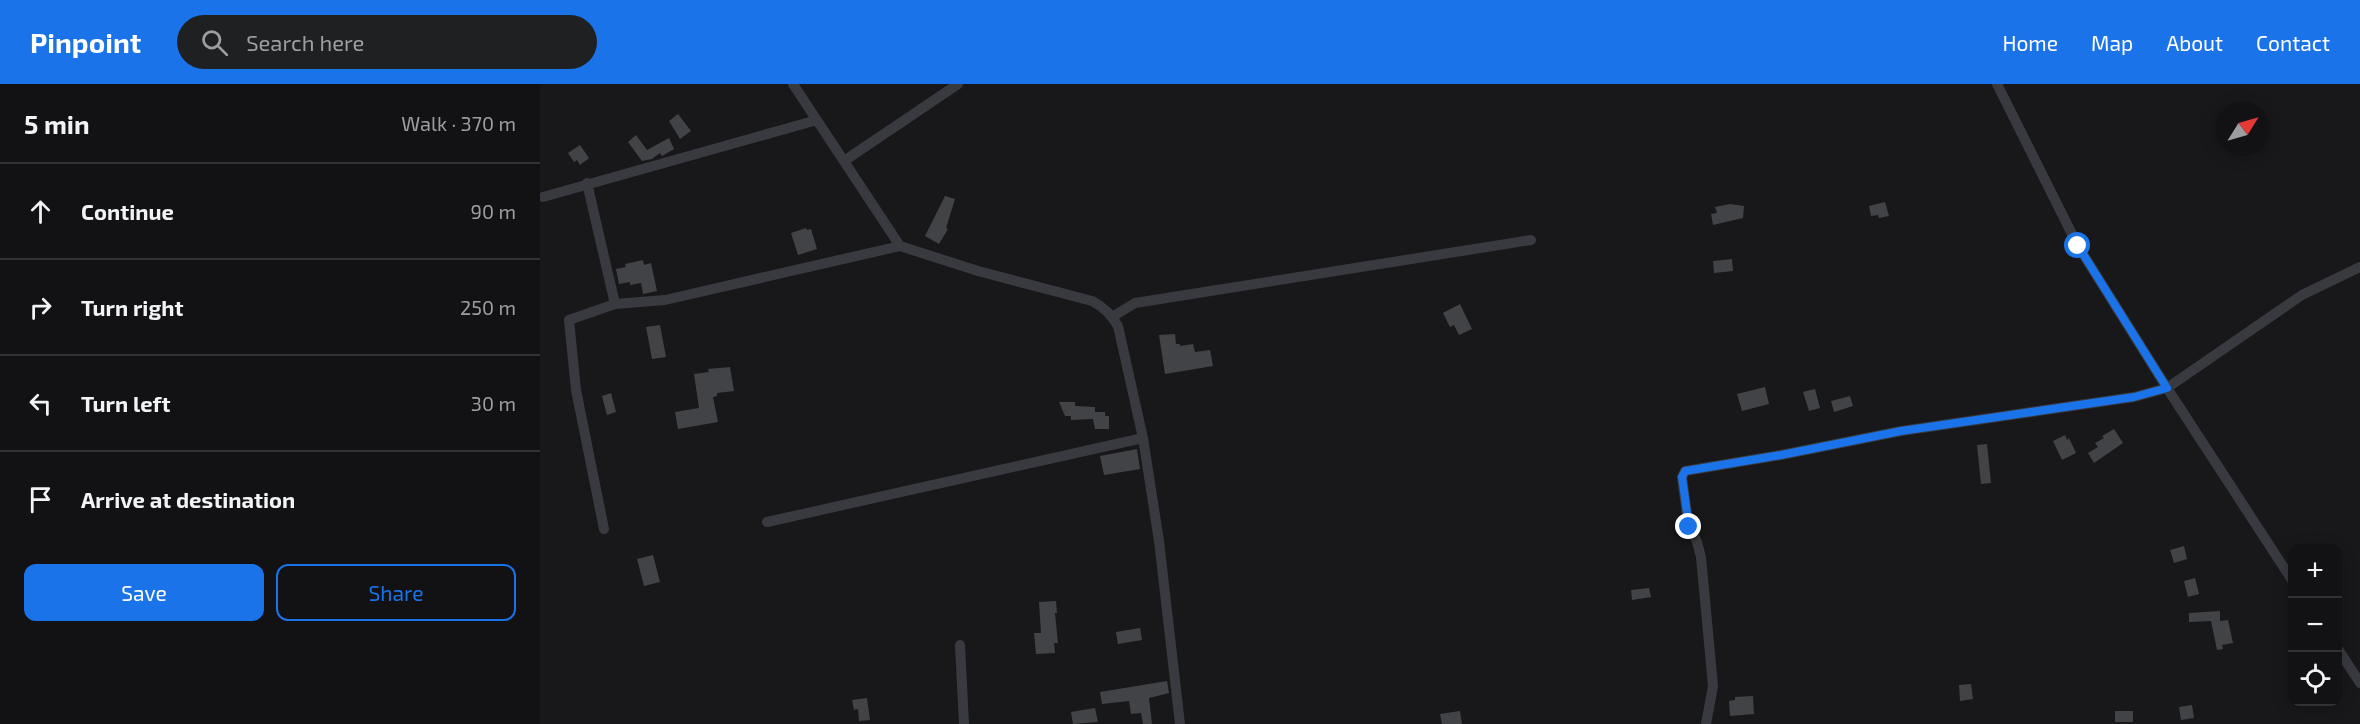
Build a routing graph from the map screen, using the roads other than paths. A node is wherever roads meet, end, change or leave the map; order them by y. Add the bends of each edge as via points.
1 (793, 84) edge
2 (958, 84) edge
3 (1997, 84) edge
4 (817, 120) junction
5 (844, 161) junction
6 (586, 183) junction
7 (543, 197) dead end
8 (1530, 240) dead end
9 (900, 246) junction
10 (2360, 267) edge
11 (615, 304) junction
12 (1112, 317) junction
13 (2167, 388) junction
14 (1143, 438) junction
15 (767, 522) dead end
16 (604, 529) dead end
17 (2288, 574) edge
18 (960, 645) dead end
19 (2339, 652) edge
20 (2360, 683) edge
21 (964, 724) edge
22 (1180, 724) edge
23 (1706, 724) edge

1 - 4 street
2 - 5 street
3 - 13 street via 2078,246
4 - 5 street
4 - 6 street
5 - 9 street
6 - 7 street
6 - 11 street
8 - 12 street via 1135,303
9 - 11 street via 666,300
9 - 12 street via 1092,301
10 - 13 street via 2302,295
11 - 16 street via 568,320 576,390
12 - 14 street via 1118,326
13 - 17 street
13 - 23 street via 2134,397 1901,431 1685,471 1682,477 1688,522 1701,557 1713,686
14 - 15 street
14 - 22 street
18 - 21 street
19 - 20 street

